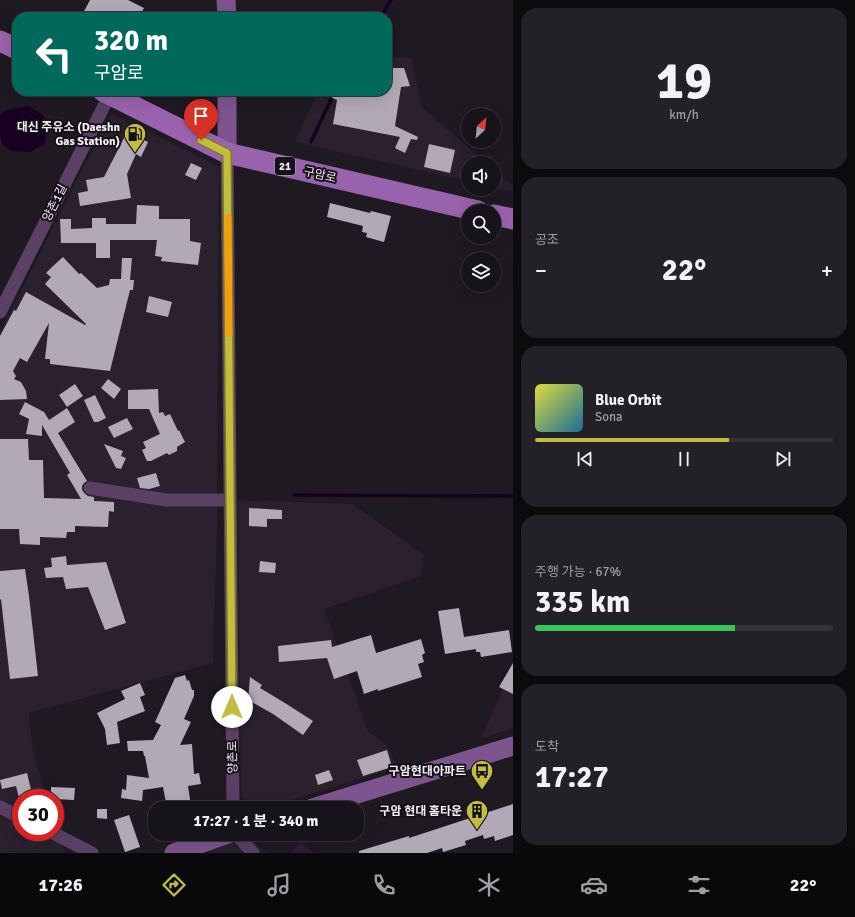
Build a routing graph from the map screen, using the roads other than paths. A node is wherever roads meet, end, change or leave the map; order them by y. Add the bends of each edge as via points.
1 (226, 0) edge
2 (227, 12) edge
3 (0, 40) edge
4 (12, 46) edge
5 (105, 96) edge
6 (112, 96) edge
7 (227, 96) edge
8 (227, 153) junction
9 (461, 207) edge
10 (501, 216) edge
11 (513, 219) edge
12 (0, 312) edge
13 (90, 488) dead end
14 (230, 500) junction
15 (513, 746) edge
16 (234, 801) edge
17 (335, 801) edge
18 (0, 807) edge
19 (12, 813) edge
20 (64, 839) edge
21 (208, 841) edge
22 (242, 841) edge
23 (92, 853) edge
24 (174, 853) edge
25 (253, 853) edge

1 - 2 street
3 - 4 main road
5 - 12 street, 양촌1길
6 - 8 main road, 구암로 / 21
7 - 8 street
8 - 9 main road, 구암로 / 21
8 - 14 street, 양촌로
10 - 11 main road
13 - 14 street via 166,500
14 - 16 street, 양촌로
15 - 17 street
18 - 19 street
20 - 23 street
21 - 24 street
22 - 25 street

